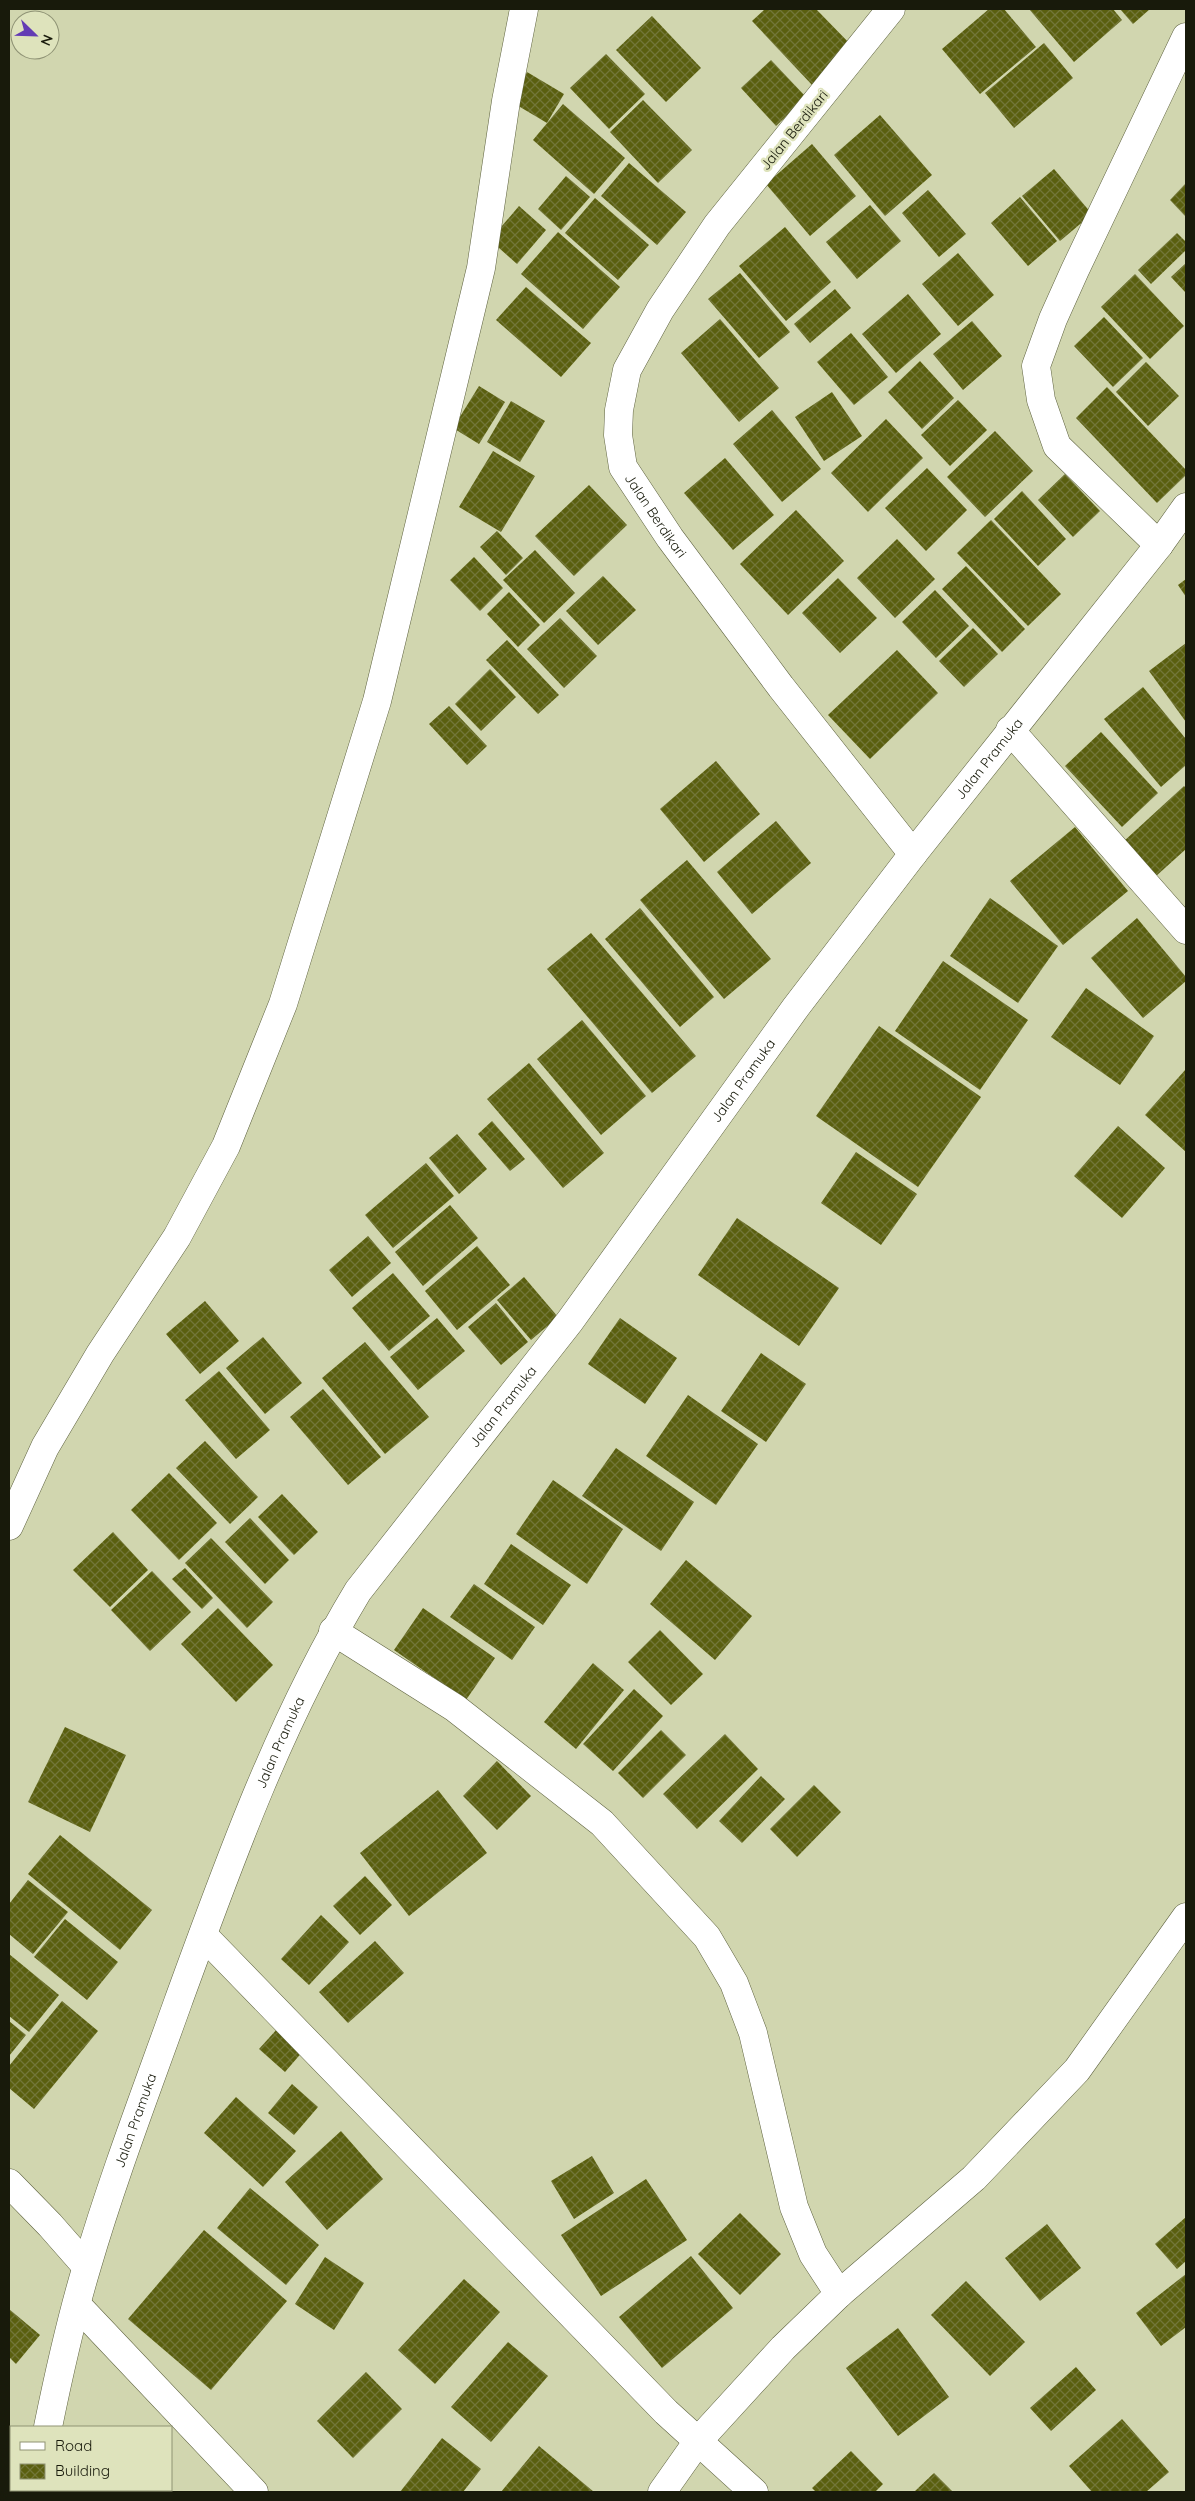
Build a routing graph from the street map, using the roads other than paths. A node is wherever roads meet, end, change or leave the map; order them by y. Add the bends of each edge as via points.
1 (524, 9) edge
2 (891, 9) edge
3 (1186, 37) edge
4 (1186, 507) edge
5 (1159, 545) junction
6 (1010, 730) junction
7 (913, 854) junction
8 (1186, 930) edge
9 (9, 1526) edge
10 (333, 1631) junction
11 (1186, 1917) edge
12 (203, 1935) junction
13 (9, 2183) edge
14 (86, 2266) junction
15 (839, 2294) junction
16 (77, 2305) junction
17 (48, 2426) edge
18 (698, 2441) junction
19 (254, 2492) edge
20 (662, 2492) edge
21 (754, 2492) edge

1 - 9 street via 506,100 481,268 377,701 283,1004 226,1146 177,1237 100,1354 45,1447
2 - 7 street, Jalan Berdikari via 717,225 660,310 628,370 619,410 618,436 623,467 670,538 781,687
3 - 5 street via 1074,270 1036,366 1041,400 1057,446
4 - 5 street, Jalan Pramuka
5 - 6 street, Jalan Pramuka
6 - 7 street, Jalan Pramuka
6 - 8 street
7 - 10 street, Jalan Pramuka via 796,1007 570,1321 358,1591
10 - 12 street, Jalan Pramuka via 264,1773
10 - 15 street via 456,1708 602,1823 707,1937 734,1983 754,2034 794,2207 813,2254
11 - 15 street via 1077,2070 974,2178
12 - 14 street, Jalan Pramuka
12 - 18 street via 666,2412
13 - 14 street
14 - 16 street, Jalan Pramuka
15 - 18 street via 783,2348
16 - 17 street, Jalan Pramuka
16 - 19 street
18 - 20 street
18 - 21 street

